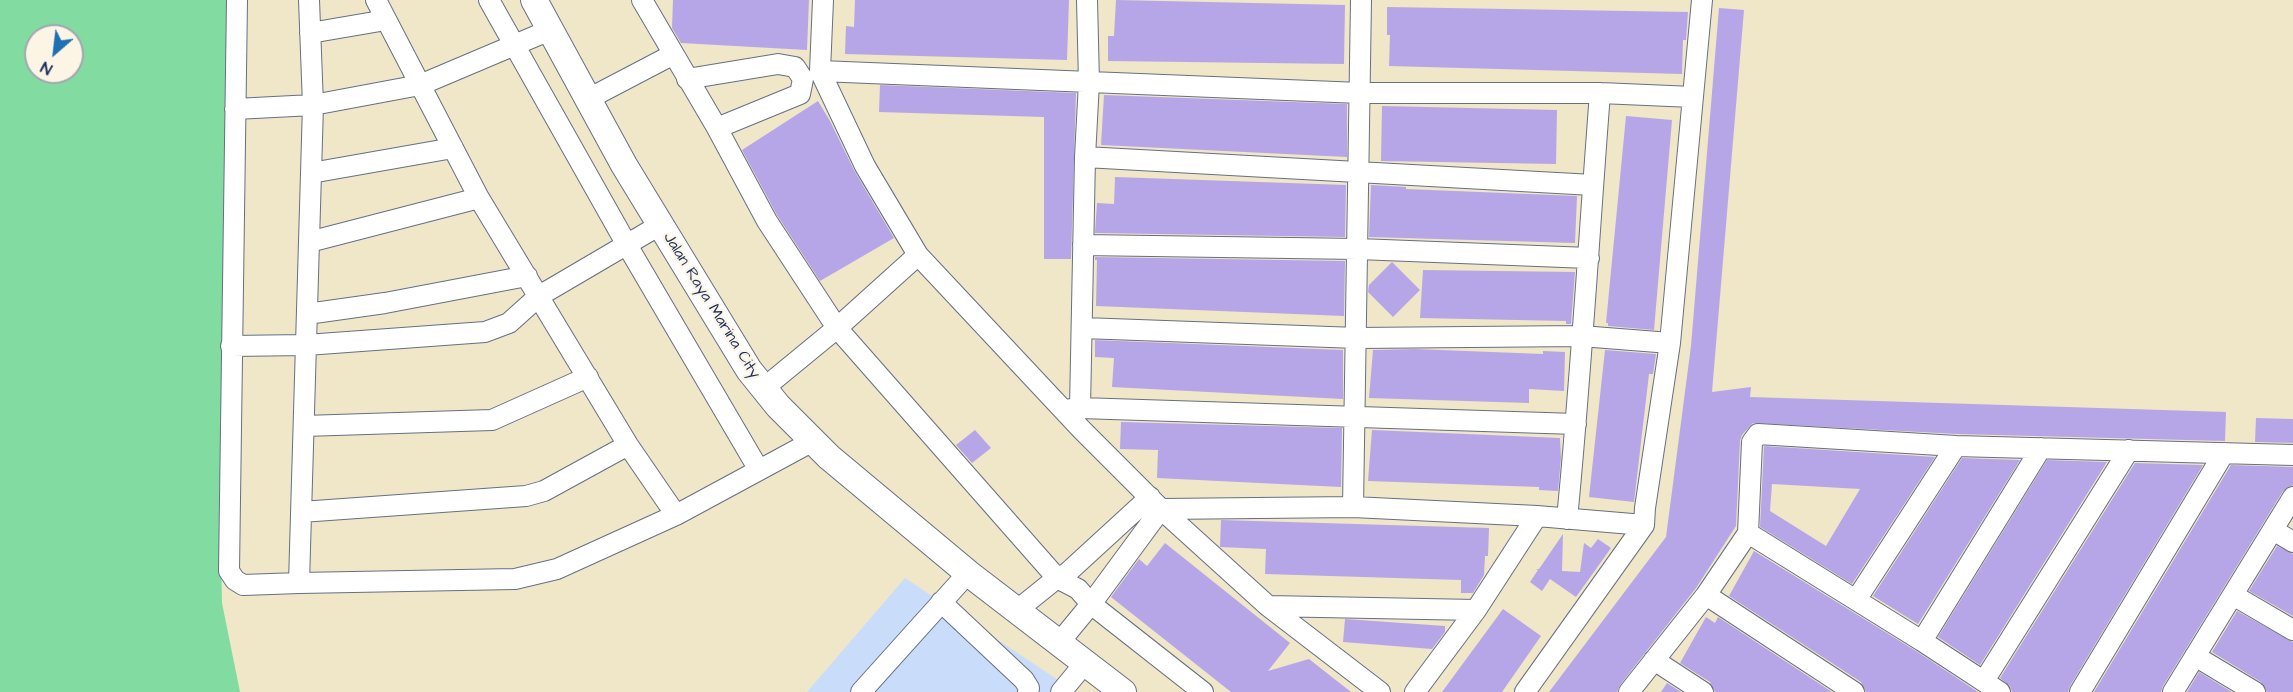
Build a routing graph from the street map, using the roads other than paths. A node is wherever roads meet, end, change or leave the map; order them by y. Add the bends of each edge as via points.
1 (237, 0) edge
2 (309, 0) edge
3 (376, 0) edge
4 (489, 0) edge
5 (534, 0) edge
6 (642, 0) edge
7 (823, 0) edge
8 (1087, 0) edge
9 (1361, 0) edge
10 (1702, 0) edge
11 (386, 20) junction
12 (550, 30) junction
13 (310, 33) junction
14 (513, 45) junction
15 (672, 55) junction
16 (820, 72) junction
17 (687, 79) junction
18 (1089, 82) junction
19 (420, 85) junction
20 (1360, 93) junction
21 (1600, 93) junction
22 (1693, 97) junction
23 (588, 99) junction
24 (313, 105) junction
25 (235, 109) junction
26 (717, 128) junction
27 (453, 148) junction
28 (1085, 158) junction
29 (311, 173) junction
30 (1359, 173) junction
31 (1593, 185) junction
32 (479, 198) junction
33 (660, 225) junction
34 (309, 242) junction
35 (627, 244) junction
36 (1083, 245) junction
37 (1358, 249) junction
38 (918, 255) junction
39 (1589, 258) junction
40 (527, 276) junction
41 (539, 296) junction
42 (307, 314) junction
43 (837, 328) junction
44 (1083, 328) junction
45 (1581, 336) junction
46 (1357, 338) junction
47 (1670, 343) junction
48 (306, 345) junction
49 (231, 346) junction
50 (588, 377) junction
51 (764, 388) junction
52 (1072, 409) junction
53 (1356, 417) junction
54 (1576, 424) junction
55 (304, 426) junction
56 (813, 441) junction
57 (628, 445) junction
58 (1956, 446) junction
59 (2041, 448) junction
60 (2129, 450) junction
61 (2224, 453) junction
62 (2293, 455) edge
63 (759, 470) junction
64 (2293, 497) edge
65 (1155, 503) junction
66 (1353, 507) junction
67 (301, 512) junction
68 (676, 515) junction
69 (1537, 516) junction
70 (1644, 516) junction
71 (1567, 519) junction
72 (2273, 530) junction
73 (1748, 533) junction
74 (2293, 542) edge
75 (968, 573) junction
76 (1057, 578) junction
77 (299, 583) junction
78 (1706, 595) junction
79 (2233, 595) junction
80 (1856, 600) junction
81 (941, 602) junction
82 (1091, 604) junction
83 (1268, 606) junction
84 (1476, 610) junction
85 (1016, 611) junction
86 (2293, 630) edge
87 (1922, 641) junction
88 (1058, 644) junction
89 (2195, 656) junction
90 (1653, 660) junction
91 (1085, 663) junction
92 (1992, 686) edge
93 (1121, 691) edge
94 (861, 692) edge
95 (1028, 692) edge
96 (1061, 692) edge
97 (1203, 692) edge
98 (1380, 692) edge
99 (1415, 692) edge
100 (1524, 692) edge
101 (1629, 692) edge
102 (1703, 692) edge
103 (1854, 692) edge
104 (2080, 692) edge
105 (2173, 692) edge
106 (2255, 692) edge

1 - 25 street
2 - 13 street
3 - 11 street
4 - 14 street
5 - 12 main road, Jalan Raya Marina City
6 - 15 street
7 - 16 street
8 - 18 street
9 - 20 street
10 - 22 street
11 - 13 street
11 - 19 street
12 - 14 street
12 - 23 main road, Jalan Raya Marina City
13 - 24 street
14 - 19 street
14 - 35 street
15 - 17 street
15 - 23 street
16 - 18 street
16 - 38 street via 865,166
17 - 26 street
17 - 26 street via 778,64 795,67 803,79 800,94
18 - 20 street
18 - 28 street
19 - 24 street
19 - 27 street
20 - 21 street
20 - 30 street
21 - 22 street
21 - 31 street
22 - 47 street
23 - 33 main road, Jalan Raya Marina City
24 - 25 street
24 - 29 street
25 - 49 street
26 - 43 street via 767,221
27 - 29 street
27 - 32 street
28 - 30 street
28 - 36 street
29 - 34 street
30 - 31 street
30 - 37 street
31 - 39 street
32 - 34 street
32 - 40 street
33 - 35 street
33 - 51 main road, Jalan Raya Marina City
34 - 42 street
35 - 41 street
35 - 63 street
36 - 37 street
36 - 44 street
37 - 39 street
37 - 46 street
38 - 43 street
38 - 52 street
39 - 45 street
40 - 41 street
40 - 42 street
41 - 48 street via 509,323 485,333
41 - 50 street
42 - 48 street
43 - 51 street
43 - 76 street
44 - 46 street
44 - 52 street
45 - 46 street
45 - 47 street
45 - 54 street
46 - 53 street
47 - 70 street
48 - 49 street
48 - 55 street
49 - 77 street via 229,571 243,585
50 - 55 street via 492,420
50 - 57 street
51 - 56 main road, Jalan Raya Marina City
52 - 53 street
52 - 65 street via 1081,429
53 - 54 street
53 - 66 street
54 - 71 street
55 - 67 street
56 - 63 street
56 - 75 main road, Jalan Raya Marina City
57 - 67 street via 544,491 526,496
57 - 68 street
58 - 59 street
58 - 73 street via 1762,433 1752,442
58 - 80 street
59 - 60 street
59 - 87 street
60 - 61 street
60 - 92 street
61 - 62 street
61 - 104 street
63 - 68 street
64 - 72 street
65 - 66 street
65 - 76 street
65 - 82 street
65 - 83 street
66 - 69 street
67 - 77 street
68 - 77 street via 557,569 515,579
69 - 71 street
69 - 84 street
70 - 71 street
70 - 100 street
72 - 74 street
72 - 79 street
73 - 78 street
73 - 80 street
75 - 81 street
75 - 85 main road, Jalan Raya Marina City
76 - 82 street via 1078,589
76 - 85 street
78 - 90 street
78 - 103 street
79 - 86 street
79 - 89 street
80 - 87 street
81 - 94 street
81 - 95 street via 1024,680
82 - 88 street
82 - 97 street
83 - 84 street
83 - 98 street
84 - 99 street
85 - 88 main road, Jalan Raya Marina City
87 - 92 street
88 - 91 main road, Jalan Raya Marina City
89 - 105 street
89 - 106 street
90 - 101 street
90 - 102 street
91 - 93 main road, Jalan Raya Marina City
91 - 96 street

